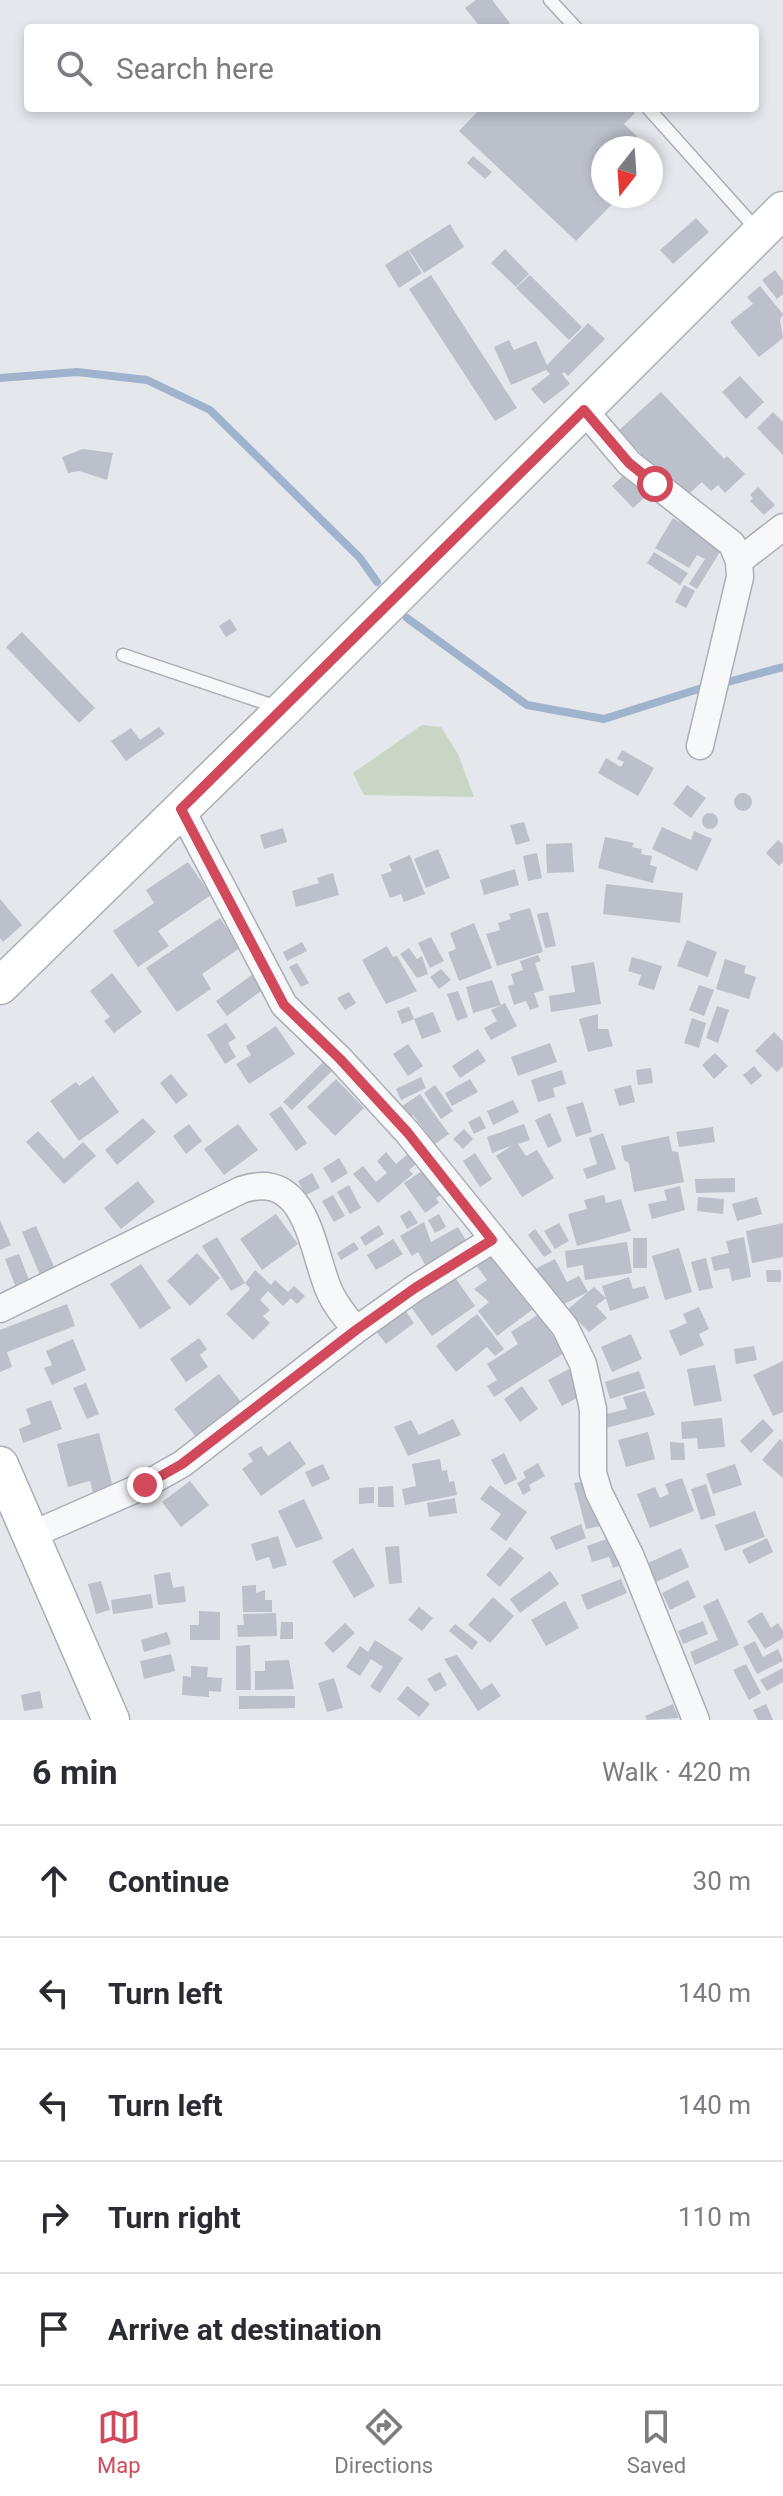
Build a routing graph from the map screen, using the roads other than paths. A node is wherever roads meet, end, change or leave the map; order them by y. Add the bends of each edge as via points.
1 (550, 0) edge
2 (572, 24) edge
3 (652, 112) edge
4 (772, 221) edge
5 (584, 410) junction
6 (783, 527) edge
7 (739, 561) junction
8 (123, 655) dead end
9 (283, 710) junction
10 (700, 746) dead end
11 (181, 809) junction
12 (0, 986) edge
13 (492, 1240) junction
14 (0, 1309) edge
15 (356, 1330) junction
16 (0, 1465) edge
17 (29, 1536) junction
18 (111, 1720) edge
19 (696, 1720) edge

1 - 2 lane
3 - 4 lane
4 - 5 street
5 - 7 street via 629,463 732,544
5 - 9 street
6 - 7 street
7 - 10 street via 740,577
8 - 9 lane
9 - 11 street
11 - 12 street
11 - 13 street via 284,1005 408,1133
13 - 15 street
13 - 19 street via 565,1327 583,1364 593,1409 593,1473 599,1493 631,1557
14 - 15 street via 241,1190 263,1185 284,1191 295,1201 328,1290
15 - 17 street via 182,1464
16 - 17 street
17 - 18 street

